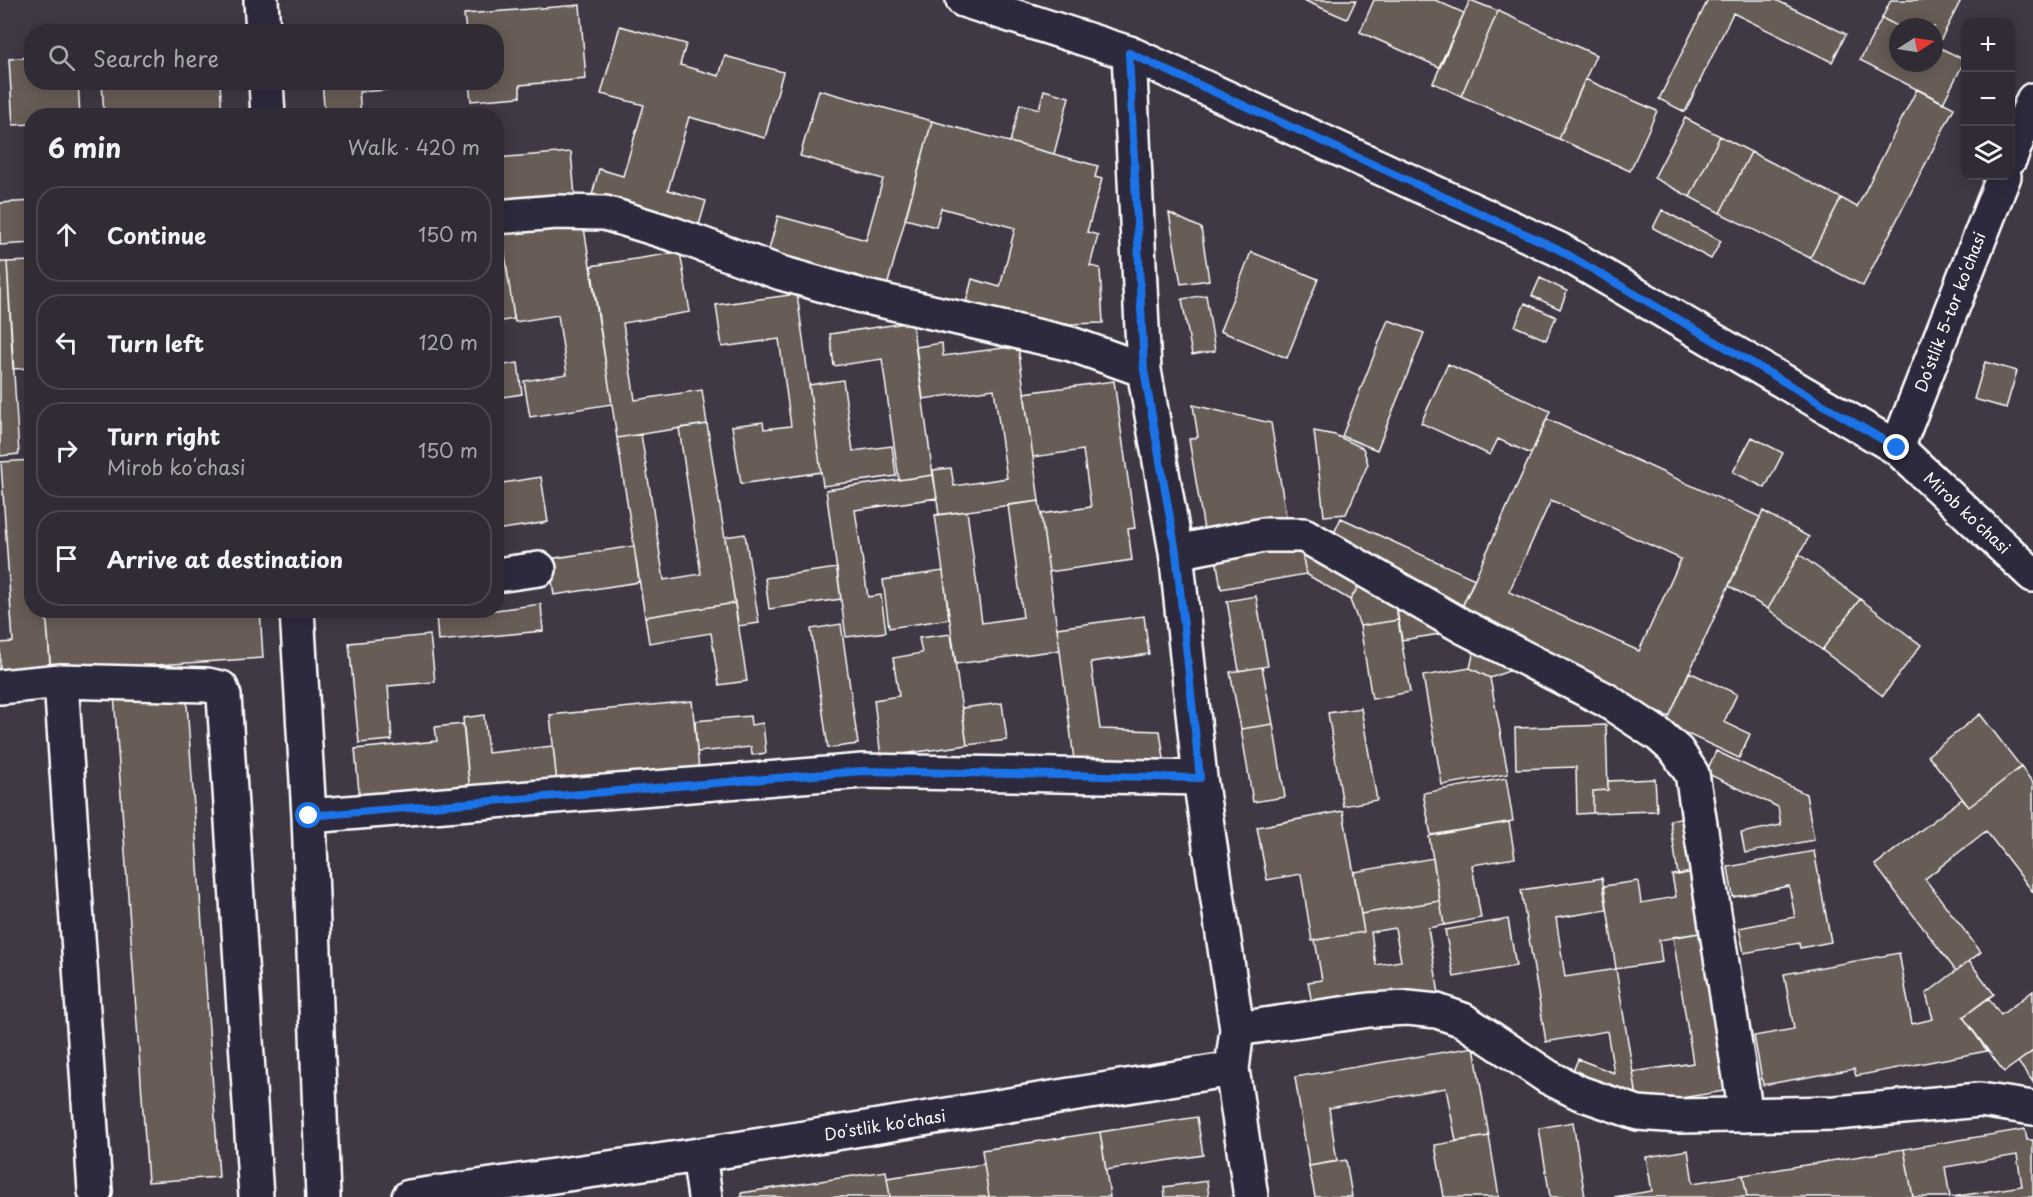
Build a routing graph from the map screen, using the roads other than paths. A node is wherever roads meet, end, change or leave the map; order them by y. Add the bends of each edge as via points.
1 (261, 0) edge
2 (963, 0) edge
3 (262, 24) edge
4 (1129, 53) junction
5 (266, 90) edge
6 (2033, 100) edge
7 (268, 108) edge
8 (2015, 145) edge
9 (2002, 180) edge
10 (504, 216) edge
11 (1144, 370) junction
12 (1897, 448) junction
13 (1176, 552) junction
14 (539, 569) dead end
15 (504, 574) edge
16 (2033, 575) edge
17 (297, 618) edge
18 (61, 681) junction
19 (0, 687) edge
20 (1200, 778) junction
21 (309, 816) junction
22 (1236, 1029) junction
23 (1232, 1069) junction
24 (2033, 1108) edge
25 (1746, 1115) junction
26 (699, 1155) junction
27 (95, 1191) dead end
28 (256, 1197) edge
29 (323, 1197) edge
30 (408, 1197) edge
31 (705, 1197) edge
32 (1251, 1197) edge

1 - 3 street
2 - 4 street, Mirob koʻchasi
4 - 11 street
4 - 12 street, Mirob koʻchasi via 1558,249
5 - 7 street
6 - 8 street
9 - 12 street, Doʻstlik 5-tor koʻchasi
10 - 11 street via 605,213 782,273 862,296 1071,344
11 - 13 street
12 - 16 street, Mirob koʻchasi
13 - 20 street
13 - 25 street via 1264,536 1304,535 1462,626 1606,700 1677,751 1692,774
14 - 15 street
17 - 21 street
18 - 19 street
18 - 27 street
18 - 28 street via 221,688
20 - 21 street via 863,771
20 - 22 street
21 - 29 street
22 - 23 street
22 - 25 street via 1369,1010 1437,1011 1463,1020 1548,1077 1608,1105 1648,1113
23 - 26 street, Doʻstlik koʻchasi
23 - 32 street
24 - 25 street via 1980,1100 1836,1113
26 - 30 street, Doʻstlik koʻchasi
26 - 31 street

